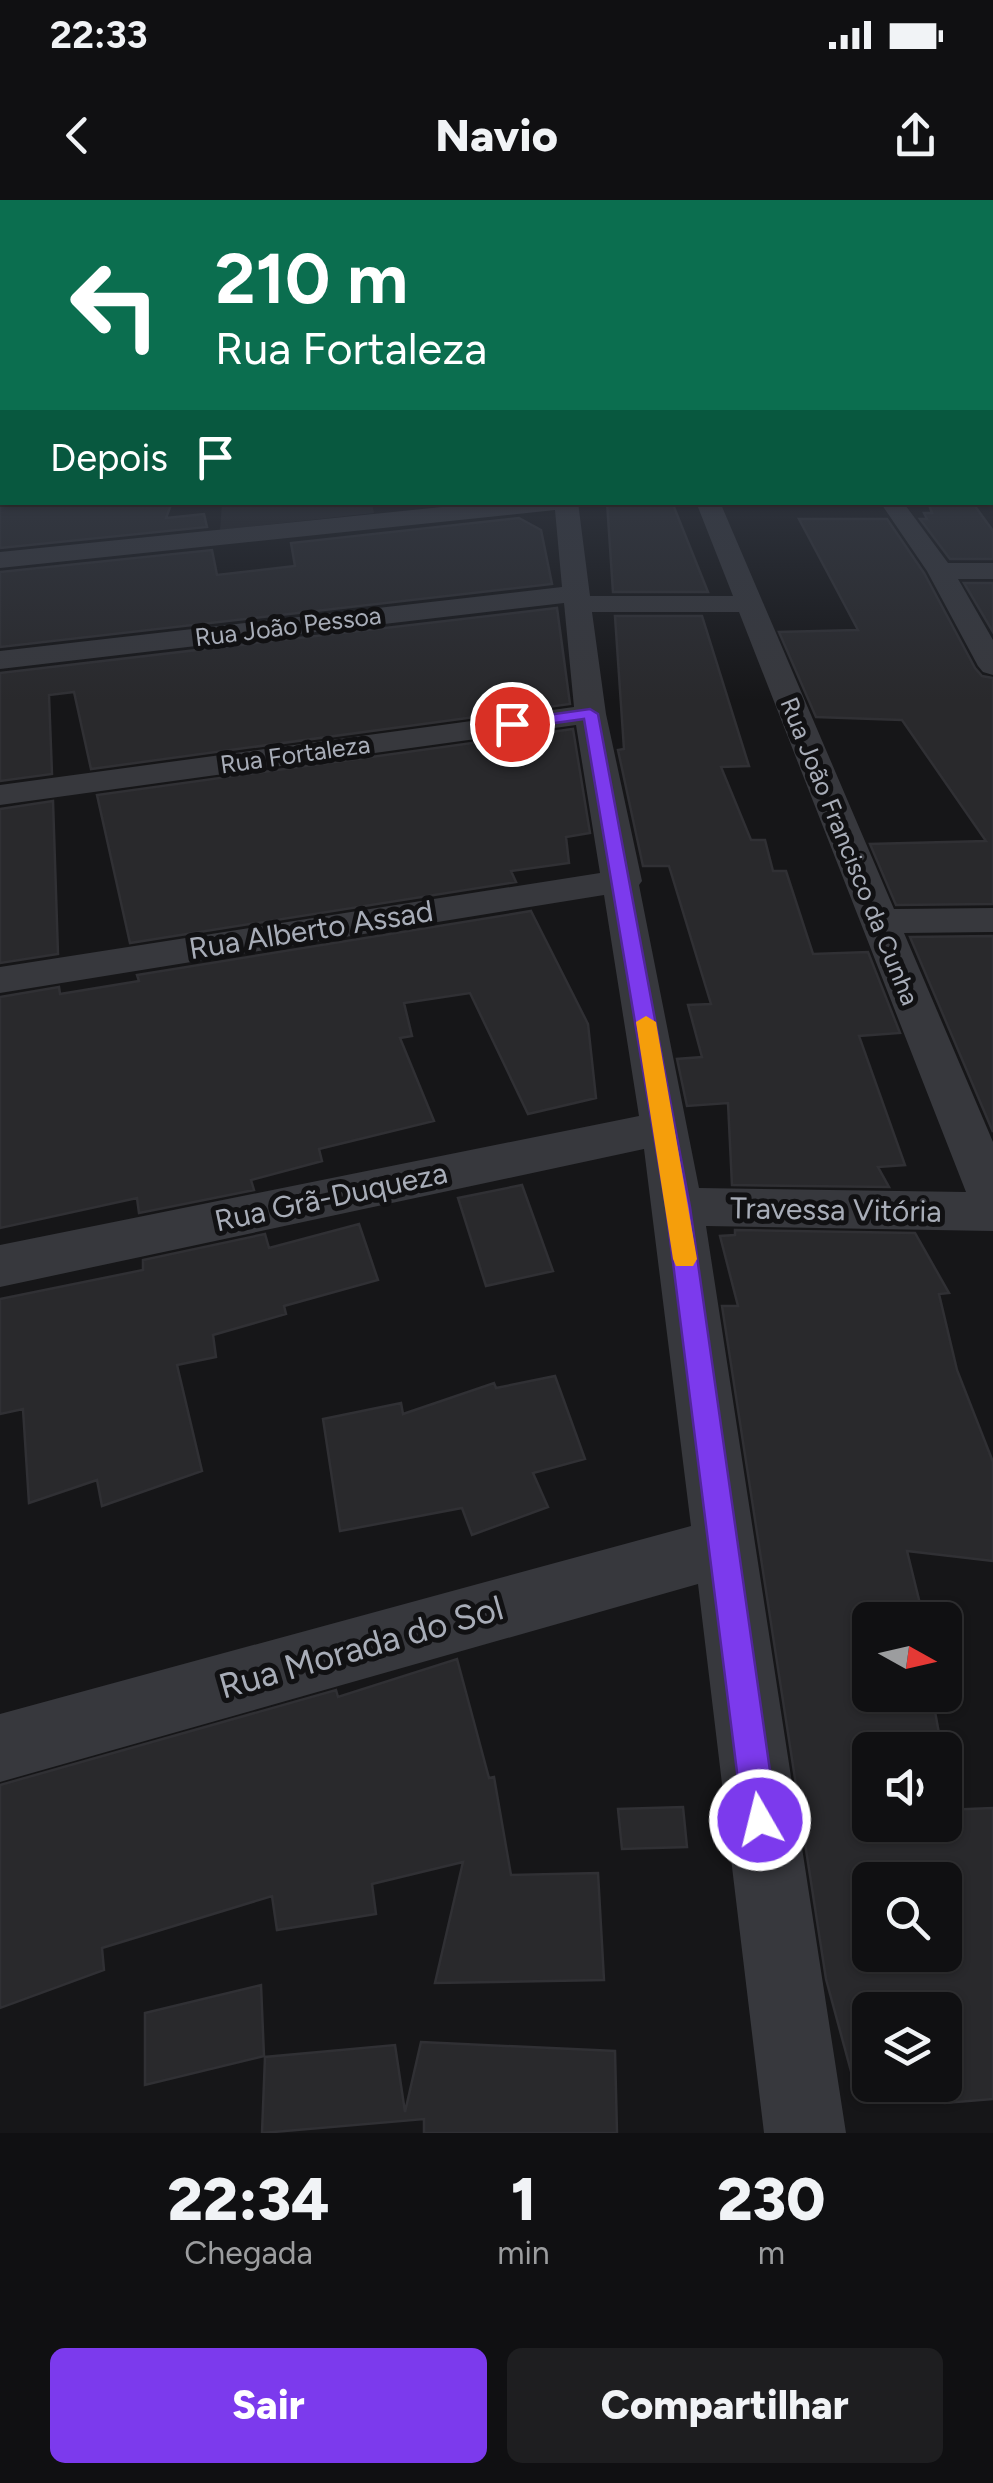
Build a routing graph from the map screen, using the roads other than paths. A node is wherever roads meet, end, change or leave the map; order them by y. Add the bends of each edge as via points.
1 (388, 520) edge
2 (568, 520) edge
3 (715, 520) edge
4 (904, 520) edge
5 (0, 560) edge
6 (993, 570) edge
7 (940, 571) junction
8 (578, 599) junction
9 (749, 604) junction
10 (0, 660) edge
11 (993, 666) edge
12 (590, 714) junction
13 (0, 795) edge
14 (623, 881) junction
15 (878, 920) junction
16 (993, 920) edge
17 (0, 980) edge
18 (663, 1128) junction
19 (993, 1199) edge
20 (678, 1207) junction
21 (993, 1212) edge
22 (0, 1266) edge
23 (722, 1547) junction
24 (0, 1748) edge
25 (804, 2133) edge

1 - 5 street
2 - 8 street
3 - 9 street, Rua João Francisco da Cunha
4 - 7 street
6 - 7 street
7 - 11 street
8 - 9 street, Rua João Pessoa
8 - 10 street, Rua João Pessoa
8 - 12 street
9 - 15 street, Rua João Francisco da Cunha
12 - 13 street, Rua Fortaleza
12 - 14 street
14 - 17 street, Rua Alberto Assad
14 - 18 street
15 - 16 street
15 - 19 street, Rua João Francisco da Cunha
18 - 20 street
18 - 22 street, Rua Grã-Duqueza
20 - 21 street, Travessa Vitória
20 - 23 street
23 - 24 street, Rua Morada do Sol
23 - 25 street

